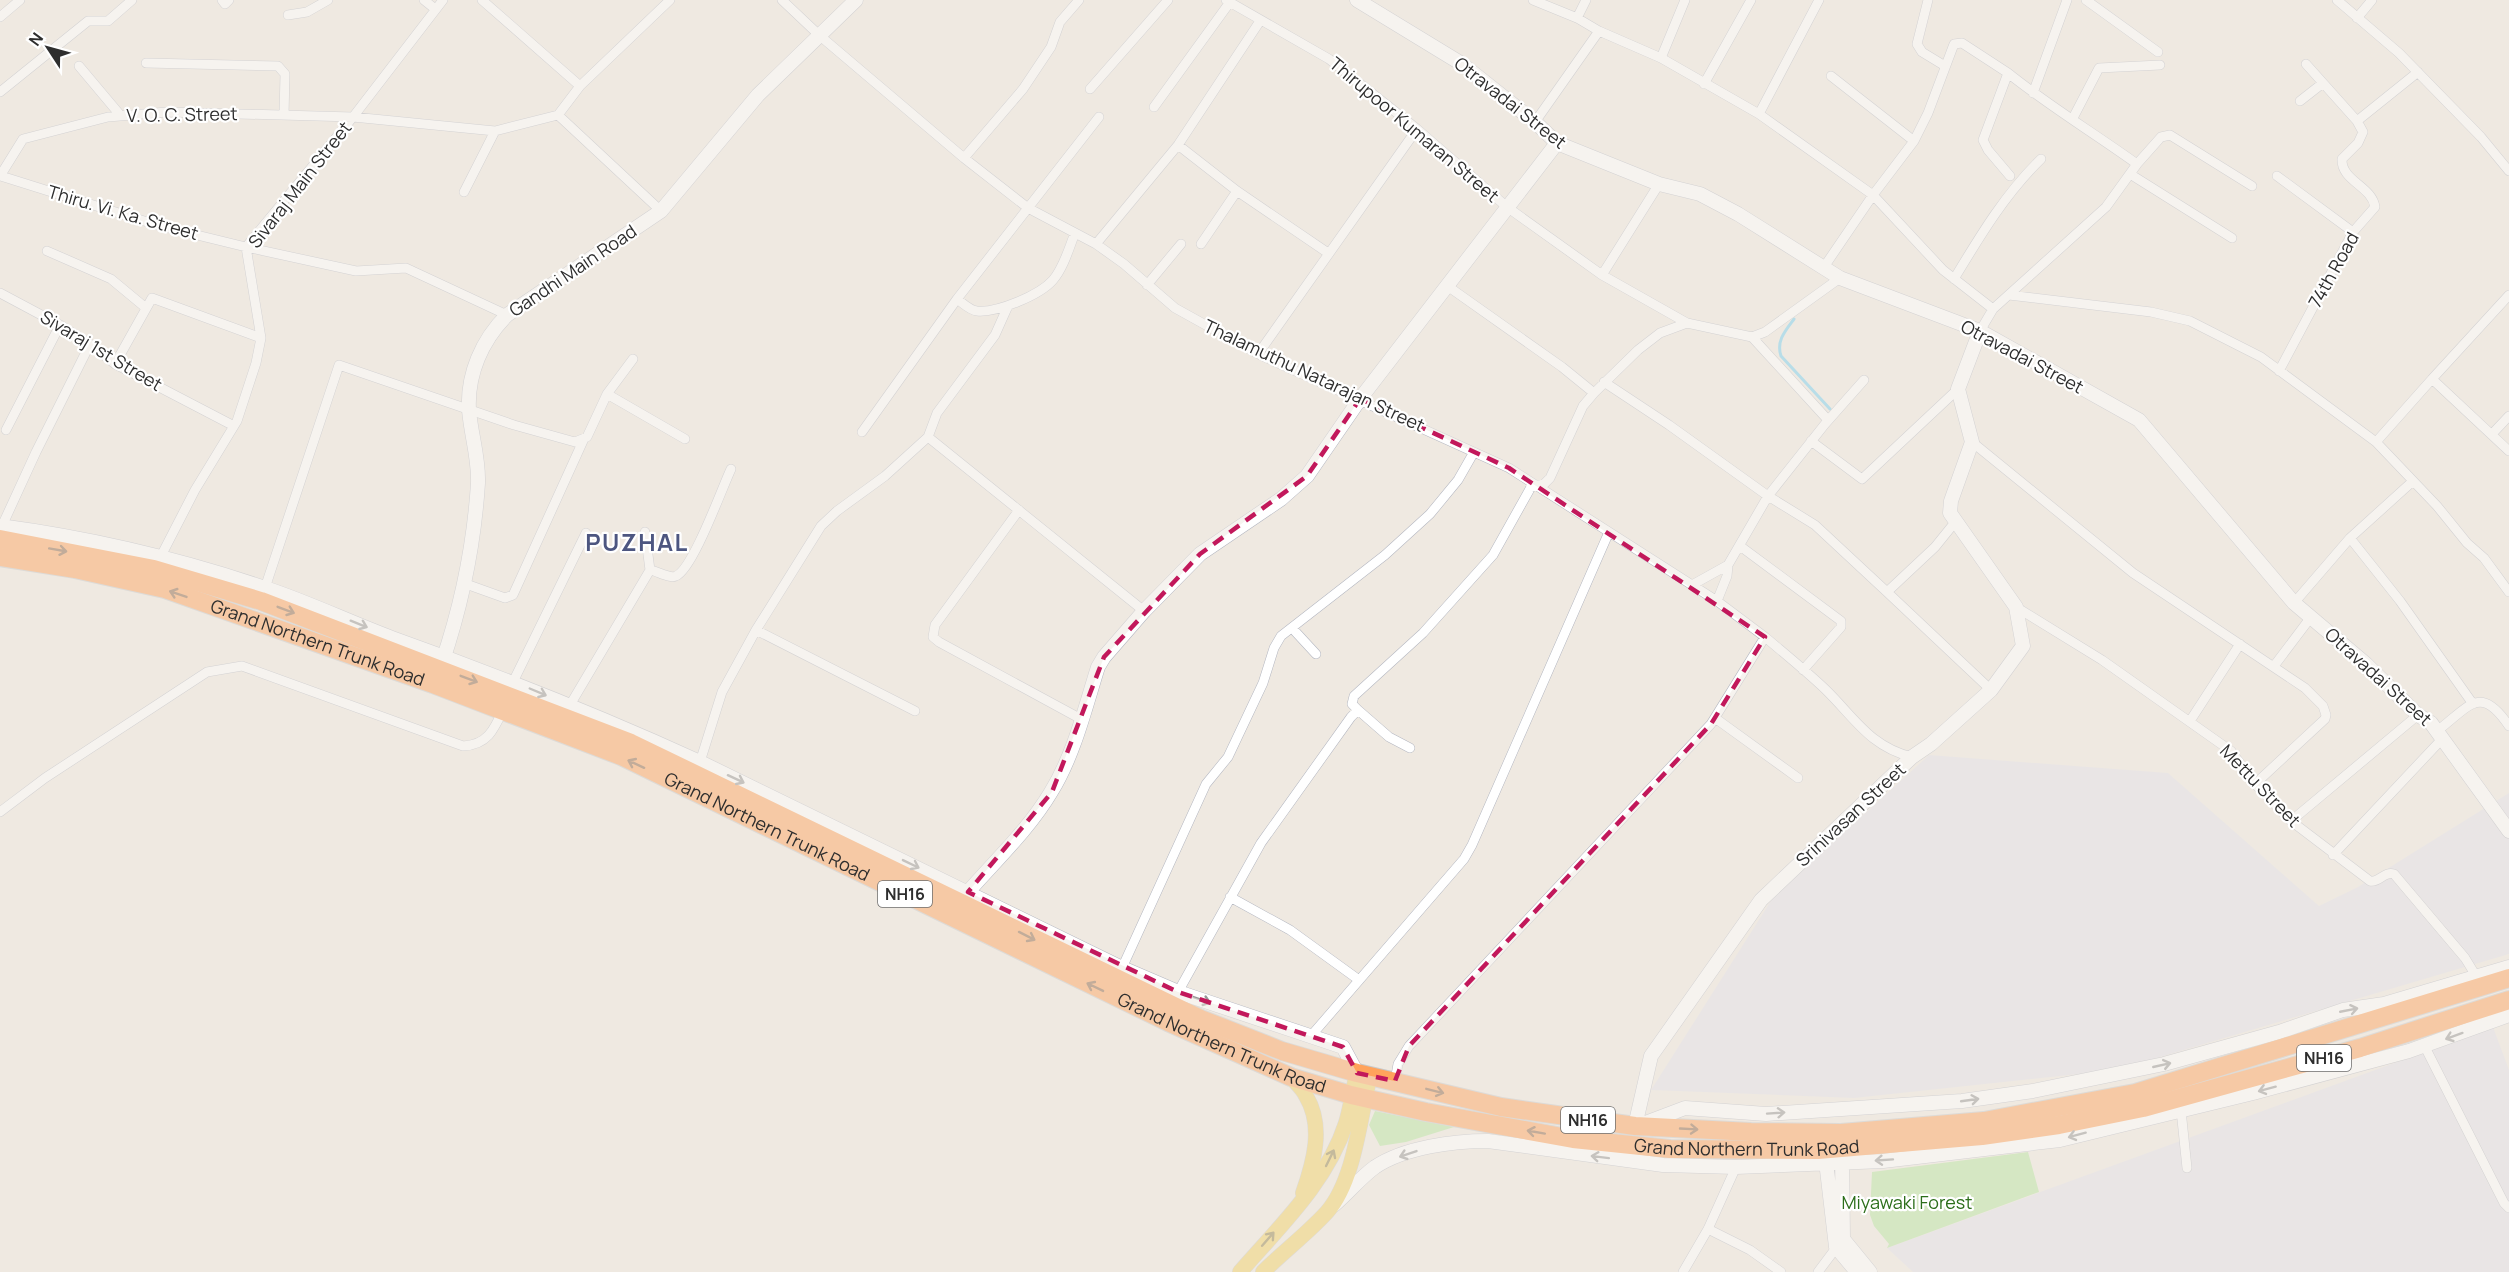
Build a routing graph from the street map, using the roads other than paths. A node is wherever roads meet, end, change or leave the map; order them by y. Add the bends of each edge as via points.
1 (20, 0) edge
2 (132, 0) edge
3 (328, 0) edge
4 (424, 0) edge
5 (443, 0) edge
6 (482, 0) edge
7 (670, 0) edge
8 (782, 0) edge
9 (855, 0) edge
10 (1079, 0) edge
11 (1168, 0) edge
12 (1357, 0) edge
13 (1533, 0) edge
14 (1586, 0) edge
15 (1685, 0) edge
16 (1751, 0) edge
17 (1819, 0) edge
18 (1928, 0) edge
19 (2067, 0) edge
20 (2086, 0) edge
21 (2337, 0) edge
22 (2372, 0) edge
23 (1228, 1) edge
24 (434, 8) junction
25 (288, 15) dead end
26 (0, 17) edge
27 (1577, 18) junction
28 (2357, 18) junction
29 (1260, 21) junction
30 (1599, 31) junction
31 (819, 34) junction
32 (2158, 52) dead end
33 (1661, 58) junction
34 (146, 63) dead end
35 (2306, 64) dead end
36 (2160, 65) dead end
37 (79, 66) dead end
38 (1945, 66) junction
39 (2418, 72) junction
40 (2008, 73) junction
41 (1831, 76) dead end
42 (2323, 83) junction
43 (1704, 84) junction
44 (580, 86) junction
45 (1090, 88) dead end
46 (0, 92) edge
47 (2032, 93) junction
48 (2300, 101) dead end
49 (1154, 107) dead end
50 (1758, 114) junction
51 (284, 115) junction
52 (558, 115) junction
53 (121, 116) junction
54 (353, 117) junction
55 (1099, 117) dead end
56 (2073, 118) junction
57 (1535, 122) junction
58 (2357, 122) junction
59 (1417, 129) junction
60 (495, 130) junction
61 (1914, 141) junction
62 (1557, 143) junction
63 (1178, 145) junction
64 (964, 158) junction
65 (2041, 159) dead end
66 (2136, 164) junction
67 (2509, 171) edge
68 (2130, 174) junction
69 (1, 176) edge
70 (2010, 176) dead end
71 (2277, 176) dead end
72 (1659, 184) junction
73 (2252, 186) dead end
74 (1237, 191) junction
75 (464, 192) dead end
76 (1874, 195) junction
77 (1507, 207) junction
78 (1028, 208) junction
79 (661, 212) junction
80 (2353, 232) junction
81 (1075, 233) junction
82 (2232, 238) dead end
83 (1096, 244) junction
84 (1180, 244) dead end
85 (1201, 244) dead end
86 (246, 247) junction
87 (47, 251) dead end
88 (1328, 253) junction
89 (1824, 267) junction
90 (1602, 275) junction
91 (1840, 278) junction
92 (1954, 279) junction
93 (1147, 285) junction
94 (1446, 285) junction
95 (0, 292) edge
96 (2009, 295) junction
97 (2509, 295) edge
98 (957, 299) junction
99 (1008, 306) junction
100 (146, 308) junction
101 (1993, 309) junction
102 (507, 315) junction
103 (1687, 323) junction
104 (60, 325) junction
105 (1980, 331) junction
106 (1752, 337) junction
107 (261, 338) junction
108 (90, 344) junction
109 (1258, 354) junction
110 (633, 359) dead end
111 (115, 364) junction
112 (2279, 371) junction
113 (2432, 379) junction
114 (1864, 380) dead end
115 (1604, 382) junction
116 (1958, 389) junction
117 (1594, 393) junction
118 (608, 394) junction
119 (1360, 399) junction
120 (469, 409) junction
121 (2509, 416) edge
122 (1828, 420) junction
123 (234, 426) junction
124 (6, 429) dead end
125 (862, 432) dead end
126 (2492, 434) junction
127 (928, 437) junction
128 (685, 439) dead end
129 (583, 441) junction
130 (1811, 441) junction
131 (1972, 442) junction
132 (2376, 442) junction
133 (2509, 451) edge
134 (1474, 452) junction
135 (731, 469) dead end
136 (2413, 481) junction
137 (1536, 486) junction
138 (1768, 496) junction
139 (1019, 510) junction
140 (1956, 521) junction
141 (1, 530) edge
142 (645, 532) dead end
143 (1609, 532) junction
144 (585, 533) dead end
145 (2350, 538) junction
146 (1740, 546) junction
147 (161, 555) junction
148 (0, 557) edge
149 (1728, 565) junction
150 (650, 570) junction
151 (466, 584) junction
152 (1692, 585) junction
153 (265, 588) junction
154 (1887, 592) junction
155 (2509, 592) edge
156 (1717, 601) junction
157 (2294, 603) junction
158 (2016, 607) junction
159 (1144, 611) junction
160 (2311, 617) junction
161 (1292, 628) junction
162 (756, 630) junction
163 (1765, 637) junction
164 (2240, 644) junction
165 (1316, 654) dead end
166 (2274, 666) junction
167 (439, 669) junction
168 (1803, 670) junction
169 (513, 682) junction
170 (1991, 690) junction
171 (2473, 704) junction
172 (570, 705) junction
173 (503, 710) junction
174 (1358, 710) junction
175 (915, 711) dead end
176 (2418, 715) junction
177 (1715, 718) junction
178 (1081, 719) junction
179 (2190, 721) junction
180 (2509, 726) edge
181 (2440, 734) junction
182 (1410, 748) dead end
183 (1912, 757) junction
184 (700, 762) junction
185 (1798, 777) dead end
186 (2255, 784) junction
187 (0, 812) edge
188 (2291, 821) junction
189 (2509, 831) edge
190 (2333, 855) junction
191 (969, 892) junction
192 (1230, 897) junction
193 (2509, 967) edge
194 (1122, 968) junction
195 (2509, 978) edge
196 (1359, 980) junction
197 (2482, 980) junction
198 (1178, 992) junction
199 (2509, 1000) edge
200 (2509, 1015) edge
201 (1310, 1037) junction
202 (2425, 1047) junction
203 (1363, 1074) junction
204 (1291, 1077) junction
205 (1395, 1081) junction
206 (1358, 1096) junction
207 (2181, 1110) junction
208 (1635, 1126) junction
209 (1833, 1148) junction
210 (1736, 1167) junction
211 (2187, 1168) dead end
212 (1297, 1206) junction
213 (2509, 1208) edge
214 (1328, 1210) junction
215 (1708, 1229) junction
216 (1840, 1243) junction
217 (1240, 1272) edge
218 (1263, 1272) edge
219 (1683, 1272) edge
220 (1781, 1272) edge
221 (1818, 1272) edge
222 (1857, 1272) edge
223 (1870, 1272) edge

1 - 26 street
2 - 46 street via 108,21 88,21
3 - 25 street via 307,12
4 - 24 street
5 - 24 street, Sivaraj Main Street
6 - 44 street
7 - 44 street
8 - 31 street, Thalamuthu Natarajan Street
9 - 31 street, Gandhi Main Road
10 - 64 street via 1060,22 1051,47 1023,89
11 - 45 street
12 - 57 street, Otravadai Street via 1462,64
13 - 27 street
14 - 27 street
15 - 33 street
16 - 43 street
17 - 50 street
18 - 38 street via 1917,44 1922,52
19 - 47 street
20 - 32 street
21 - 28 street
22 - 28 street
23 - 29 street, Thirupoor Kumaran Street
23 - 49 street
24 - 54 street, Sivaraj Main Street
27 - 30 street
28 - 39 street
29 - 59 street, Thirupoor Kumaran Street via 1329,58
29 - 63 street
30 - 33 street
30 - 57 street
31 - 64 street, Thalamuthu Natarajan Street
31 - 79 street, Gandhi Main Road via 758,95
33 - 43 street
34 - 51 street via 278,66 285,74
35 - 42 street
36 - 56 street via 2099,68
37 - 53 street
38 - 40 street via 1958,42
38 - 61 street
39 - 58 street
39 - 67 street
40 - 47 street
40 - 70 street via 1983,140
41 - 61 street
42 - 48 street
42 - 58 street
43 - 50 street
44 - 52 street
47 - 56 street
50 - 76 street
51 - 53 street, V. O. C. Street via 167,112
51 - 54 street, V. O. C. Street
52 - 60 street, V. O. C. Street
52 - 79 street
53 - 69 street, V. O. C. Street via 23,139
54 - 60 street, V. O. C. Street
54 - 86 street, Sivaraj Main Street
55 - 78 street
56 - 66 street
57 - 62 street, Otravadai Street
58 - 80 street, 74th Road via 2362,138 2342,159 2342,165 2375,207
59 - 77 street, Thirupoor Kumaran Street
59 - 88 street
60 - 75 street
61 - 76 street
62 - 72 street, Otravadai Street
62 - 77 street
63 - 74 street
63 - 83 street
64 - 78 street, Thalamuthu Natarajan Street
65 - 92 street via 2002,203
66 - 68 street
66 - 73 street via 2161,137 2170,135
68 - 82 street
68 - 96 street via 2106,207
69 - 86 street, Thiru. Vi. Ka. Street via 160,226
71 - 80 street
72 - 89 street, Otravadai Street via 1700,194
72 - 90 street
74 - 85 street
74 - 88 street
76 - 89 street
76 - 92 street
77 - 90 street, Thirupoor Kumaran Street
77 - 94 street
78 - 81 street, Thalamuthu Natarajan Street
78 - 98 street
79 - 102 street, Gandhi Main Road
80 - 112 street, 74th Road
81 - 83 street, Thalamuthu Natarajan Street
81 - 99 street via 1054,279 1043,290
83 - 93 street, Thalamuthu Natarajan Street
84 - 93 street
86 - 102 street, Thiru. Vi. Ka. Street via 356,271 405,268
86 - 107 street, Sivaraj Main Street
87 - 100 street via 111,279
88 - 109 street
89 - 91 street, Otravadai Street
90 - 103 street, Thirupoor Kumaran Street
91 - 105 street, Otravadai Street
91 - 106 street via 1766,332
92 - 101 street
93 - 109 street, Thalamuthu Natarajan Street via 1176,308
94 - 117 street
94 - 119 street
95 - 104 street, Sivaraj 1st Street
96 - 101 street
96 - 112 street via 2151,312 2190,321 2261,357
97 - 113 street
98 - 99 street via 978,311
98 - 125 street
99 - 127 street via 995,335 937,412
100 - 107 street via 152,298
100 - 111 street
101 - 105 street
102 - 120 street, Gandhi Main Road via 479,352
103 - 106 street, Thirupoor Kumaran Street
103 - 115 street via 1660,333
104 - 108 street, Sivaraj 1st Street
104 - 124 street
105 - 116 street
105 - 157 street, Otravadai Street via 2139,420
106 - 122 street
107 - 123 street, Sivaraj Main Street
108 - 111 street, Sivaraj 1st Street
108 - 141 street
109 - 119 street, Thalamuthu Natarajan Street
110 - 118 street
111 - 123 street, Sivaraj 1st Street
112 - 132 street
113 - 126 street
113 - 132 street
114 - 122 street
115 - 117 street
115 - 138 street
116 - 130 street via 1862,479
116 - 131 street
117 - 137 street via 1583,406 1550,478
118 - 128 street
118 - 129 street
119 - 134 street, Thalamuthu Natarajan Street
119 - 159 street via 1307,476 1281,499 1200,554
120 - 129 street via 514,425
120 - 151 street, Gandhi Main Road via 478,481
120 - 153 street via 339,365
121 - 126 street
122 - 130 street
123 - 147 street, Sivaraj Main Street
126 - 133 street
127 - 139 street
127 - 162 street via 821,526
129 - 151 street via 513,596 505,598
130 - 138 street
131 - 140 street via 1951,501 1950,513
131 - 164 street via 2133,573
132 - 136 street
134 - 137 street, Thalamuthu Natarajan Street
134 - 161 street via 1458,480 1430,514
135 - 150 street via 699,546 680,573 673,577
136 - 145 street
136 - 155 street via 2484,558
137 - 143 street, Thalamuthu Natarajan Street
137 - 174 street via 1531,488 1493,555 1423,633 1354,696 1352,704
138 - 146 street
138 - 154 street via 1815,525
139 - 159 street
139 - 178 street via 935,625 933,637
140 - 154 street via 1935,547
140 - 158 street, Srinivasan Street
141 - 147 street via 65,535
141 -> 167 highway, Grand Northern Trunk Road / NH16 via 261,600
142 - 150 street
143 - 152 street, Thalamuthu Natarajan Street
143 - 196 street via 1472,845
144 - 169 street
145 - 157 street
145 - 171 street
146 - 149 street
146 - 168 street via 1841,621 1841,627
147 - 153 street
167 -> 148 highway, Grand Northern Trunk Road / NH16 via 165,589
149 - 152 street
149 - 156 street
150 - 172 street
151 - 167 street, Gandhi Main Road
152 - 156 street, Thalamuthu Natarajan Street
153 -> 167 street via 390,637
154 - 170 street
156 - 163 street, Thalamuthu Natarajan Street
157 - 160 street, Otravadai Street
158 - 170 street, Srinivasan Street via 2023,646
158 - 179 street, Mettu Street
159 - 178 street via 1104,657
160 - 166 street
160 - 176 street, Otravadai Street
161 - 165 street
161 - 194 street via 1274,648 1263,683 1228,757 1206,784
162 - 175 street
162 - 184 street via 722,692
163 - 168 street, Thalamuthu Natarajan Street
163 - 177 street
164 - 166 street
164 - 179 street
166 - 186 street via 2305,688 2323,706 2326,715
167 - 169 street
167 - 173 highway, Grand Northern Trunk Road / NH16
167 -> 203 highway, Grand Northern Trunk Road / NH16 via 631,743 1201,1019 1282,1051
168 - 183 street, Thalamuthu Natarajan Street via 1867,734
169 -> 172 street
170 - 183 street, Srinivasan Street
171 - 180 street via 2492,704
171 - 181 street
172 - 184 street
173 - 187 street via 491,735 474,746 463,746 242,666 207,672
204 -> 173 highway, Grand Northern Trunk Road / NH16 via 1168,1022 621,756
174 - 182 street via 1389,737
174 - 192 street via 1301,784
176 - 181 street, Otravadai Street
176 - 188 street
177 - 185 street
177 - 205 street via 1409,1046 1398,1064
178 - 191 street via 1065,768 1052,792
179 - 186 street, Mettu Street via 2230,751
181 - 189 street, Otravadai Street
181 - 190 street
183 - 208 street, Srinivasan Street via 1761,900 1651,1056
184 -> 191 street
186 - 188 street, Mettu Street
188 - 190 street, Mettu Street
190 - 197 street, Mettu Street via 2371,882 2387,873 2394,874
191 - 194 street
192 - 196 street via 1290,930
192 - 198 street
193 - 197 street
194 - 198 street
195 - 197 highway, NH16
196 - 201 street
208 -> 197 street via 1685,1108 1766,1114 1962,1101 2033,1091 2164,1064 2343,1010
197 - 209 highway, Grand Northern Trunk Road / NH16 via 2135,1093
198 -> 201 street
199 - 209 highway, Grand Northern Trunk Road / NH16 via 2360,1048 2143,1107 1982,1136
200 -> 202 street
201 - 203 street via 1343,1047
202 -> 207 street
202 - 213 street
203 - 205 highway, Grand Northern Trunk Road / NH16
203 - 206 main road
204 - 206 highway, Grand Northern Trunk Road / NH16
204 - 212 main road via 1307,1096 1317,1134
205 -> 208 highway, Grand Northern Trunk Road / NH16 via 1501,1107
209 -> 206 highway, Grand Northern Trunk Road / NH16 via 1670,1149 1574,1139
212 -> 206 main road via 1313,1189 1328,1163
206 - 214 main road via 1354,1152 1345,1180
207 -> 209 street via 2060,1140 1883,1161
207 - 211 street
208 -> 209 highway, Grand Northern Trunk Road / NH16
209 - 210 street
209 - 216 street
210 -> 214 street via 1663,1165 1488,1141 1462,1141 1407,1153 1376,1166
210 - 215 street
217 -> 212 main road
214 - 218 main road
215 - 219 street
215 - 220 street via 1750,1250
216 - 221 street
216 - 222 street
216 - 223 street

